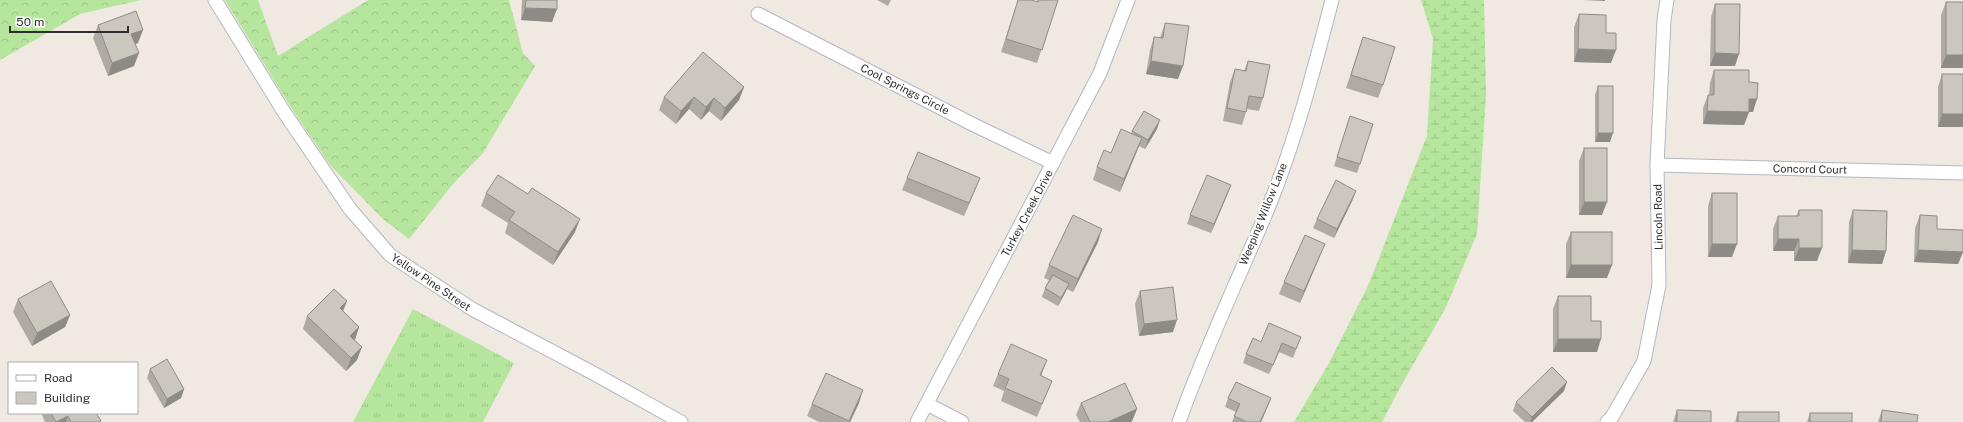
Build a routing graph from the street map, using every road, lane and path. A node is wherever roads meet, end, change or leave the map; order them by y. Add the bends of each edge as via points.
1 (215, 0) edge
2 (1128, 0) edge
3 (1332, 0) edge
4 (1667, 0) edge
5 (758, 14) dead end
6 (1053, 163) junction
7 (1657, 165) junction
8 (1963, 173) edge
9 (927, 404) junction
10 (681, 422) edge
11 (917, 422) edge
12 (962, 422) edge
13 (1179, 422) edge
14 (1607, 422) edge

1 - 10 street, Yellow Pine Street via 284,112 350,209 390,255 472,309
2 - 6 street, Turkey Creek Drive via 1100,73
3 - 13 street, Weeping Willow Lane via 1304,106 1269,205
4 - 7 street, Lincoln Road
5 - 6 street, Cool Springs Circle
6 - 9 street, Turkey Creek Drive
7 - 8 street, Concord Court
7 - 14 street, Lincoln Road via 1659,285 1646,353 1644,361
9 - 11 street, Turkey Creek Drive
9 - 12 street

